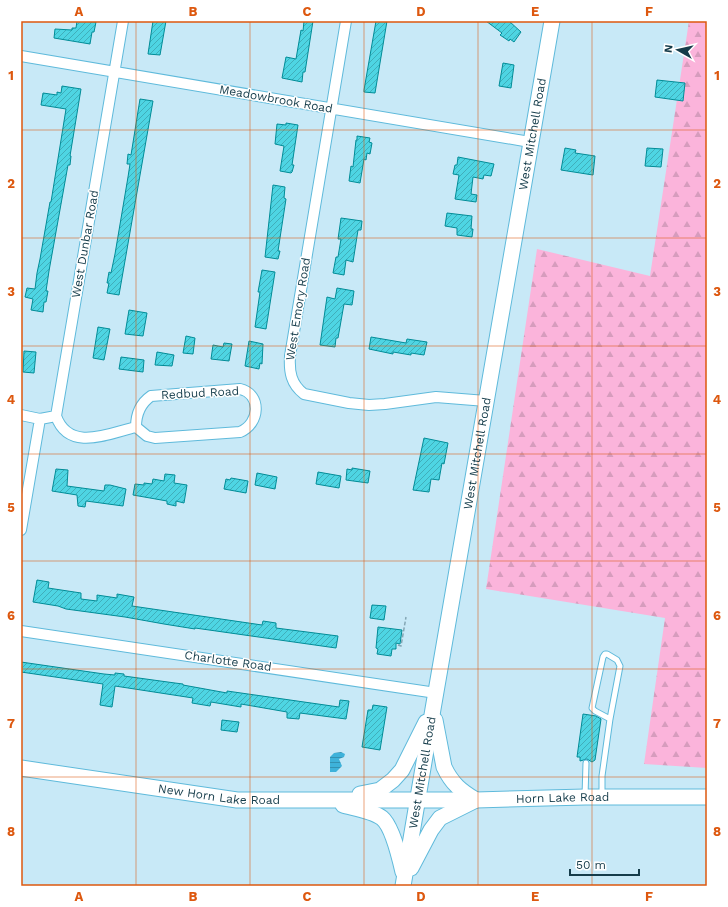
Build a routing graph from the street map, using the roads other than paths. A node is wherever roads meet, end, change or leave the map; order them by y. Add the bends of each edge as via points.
1 (123, 21) edge
2 (346, 21) edge
3 (552, 21) edge
4 (21, 56) edge
5 (114, 71) junction
6 (331, 109) junction
7 (530, 142) junction
8 (486, 401) junction
9 (21, 415) edge
10 (56, 416) junction
11 (40, 419) junction
12 (136, 427) junction
13 (21, 530) edge
14 (21, 631) edge
15 (436, 693) junction
16 (433, 709) junction
17 (610, 719) junction
18 (586, 763) dead end
19 (21, 768) edge
20 (585, 797) junction
21 (602, 797) junction
22 (707, 797) edge
23 (418, 800) junction
24 (476, 800) junction
25 (329, 801) junction
26 (404, 883) edge

1 - 5 street, West Dunbar Road
2 - 6 street, West Emory Road
3 - 7 main road, West Mitchell Road
4 - 5 street, Meadowbrook Road
5 - 6 street, Meadowbrook Road
5 - 10 street, West Dunbar Road
6 - 7 street, Meadowbrook Road
6 - 8 street, West Emory Road via 290,356 292,382 304,394 362,405 436,396
7 - 8 main road, West Mitchell Road
8 - 15 main road, West Mitchell Road
9 - 11 street
10 - 11 street
10 - 12 street via 65,431 83,438 99,437
11 - 13 street
12 - 12 street, Redbud Road via 147,436 155,438 240,432 253,422 255,404 249,394 240,389 157,395 147,399 140,408
14 - 15 street, Charlotte Road
15 - 16 main road, West Mitchell Road
16 - 23 main road, West Mitchell Road
16 - 24 main road via 444,768 460,791
16 - 25 main road via 402,770 393,780 380,790
17 - 17 lane via 620,666 617,660 604,654 592,708
17 - 21 lane via 602,776
18 - 20 lane
19 - 25 main road, New Horn Lake Road via 237,800
20 - 21 main road, Horn Lake Road
20 - 24 main road, Horn Lake Road
21 - 22 main road, Horn Lake Road
23 - 24 main road, Horn Lake Road
23 - 25 main road, New Horn Lake Road
23 - 26 main road, West Mitchell Road
24 - 26 main road via 440,818
25 - 26 main road via 382,818 397,846

